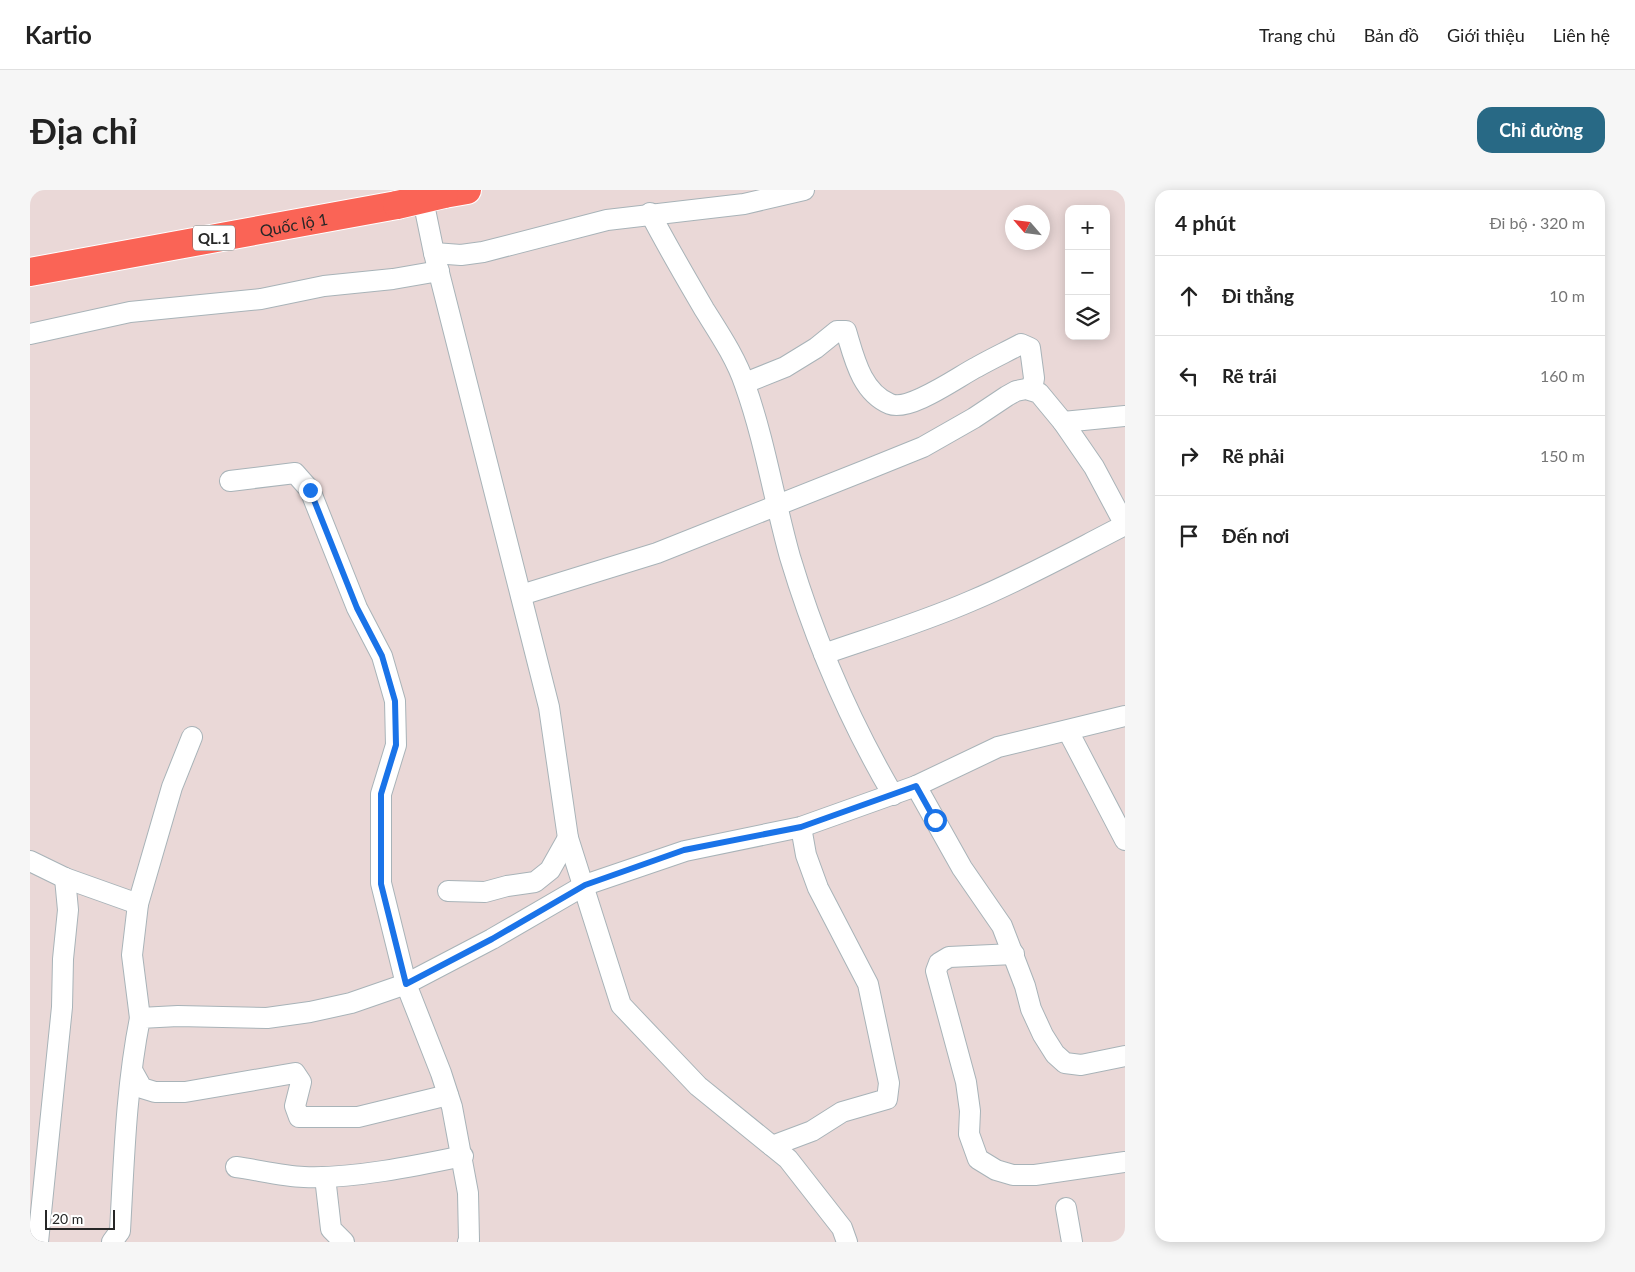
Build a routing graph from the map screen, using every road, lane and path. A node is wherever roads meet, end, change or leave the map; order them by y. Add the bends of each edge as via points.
1 (804, 190) edge
2 (444, 191) edge
3 (650, 213) junction
4 (436, 262) junction
5 (30, 272) edge
6 (30, 334) edge
7 (745, 383) junction
8 (1032, 390) junction
9 (1125, 416) edge
10 (1063, 422) junction
11 (230, 481) dead end
12 (776, 504) junction
13 (1125, 525) edge
14 (521, 595) junction
15 (824, 654) junction
16 (1125, 716) edge
17 (1068, 731) junction
18 (192, 736) dead end
19 (916, 786) junction
20 (892, 796) junction
21 (801, 827) junction
22 (568, 838) junction
23 (1125, 840) edge
24 (30, 861) edge
25 (65, 878) junction
26 (585, 885) junction
27 (448, 892) dead end
28 (138, 904) junction
29 (1014, 954) junction
30 (406, 984) junction
31 (140, 1018) junction
32 (1125, 1056) edge
33 (132, 1070) junction
34 (448, 1095) junction
35 (772, 1146) junction
36 (463, 1156) junction
37 (1125, 1162) edge
38 (236, 1167) dead end
39 (325, 1177) junction
40 (1066, 1208) dead end
41 (38, 1242) edge
42 (112, 1242) edge
43 (344, 1242) edge
44 (468, 1242) edge
45 (847, 1242) edge
46 (1072, 1242) edge

1 - 3 street via 736,205
2 - 4 street
2 - 5 highway, Quốc lộ 1 / QL.1, bridge via 397,205
3 - 4 street via 581,225
3 - 7 street
4 - 6 street via 393,279 324,286 261,299 130,312
4 - 14 street
7 - 8 street via 785,367 837,331 846,331 866,384 878,397 892,405 913,401 940,389 1021,344 1030,348 1034,378
7 - 12 street via 764,444
8 - 10 street
8 - 12 street via 1016,391 923,447
9 - 10 street
10 - 13 street via 1094,467
11 - 30 street via 295,474 310,490 357,608 382,656 395,701 396,745 381,794 381,884
12 - 14 street via 657,553
12 - 15 street
13 - 15 street via 973,601 899,630
14 - 22 street via 549,707
15 - 20 street via 833,680
16 - 17 street
17 - 19 street via 998,747
17 - 23 street
18 - 28 street via 172,787
19 - 20 street
19 - 29 street via 962,868 1002,926
20 - 21 street
21 - 26 street via 684,850
21 - 35 street via 806,855 818,888 868,984 889,1083 886,1099 842,1112 812,1131
22 - 26 street
22 - 27 street via 550,870 536,882 485,892
24 - 25 street
25 - 28 street
25 - 41 street via 68,910 62,1007
26 - 30 street
26 - 35 street via 621,1005 698,1086
28 - 31 street via 132,955
29 - 32 street via 1031,1010 1055,1054 1065,1063 1081,1065
29 - 37 street via 949,957 939,963 936,971 966,1082 969,1134 978,1159 996,1170 1013,1175
30 - 31 street via 310,1012 219,1018
30 - 34 street
31 - 33 street
33 - 34 street via 142,1088 154,1092 209,1089 295,1073 301,1082 295,1106 299,1117 358,1117
33 - 42 street via 120,1231
34 - 36 street
35 - 45 street via 788,1159 842,1228
36 - 39 street
36 - 44 street via 468,1193
38 - 39 street via 302,1177
39 - 43 street via 331,1229
40 - 46 street

